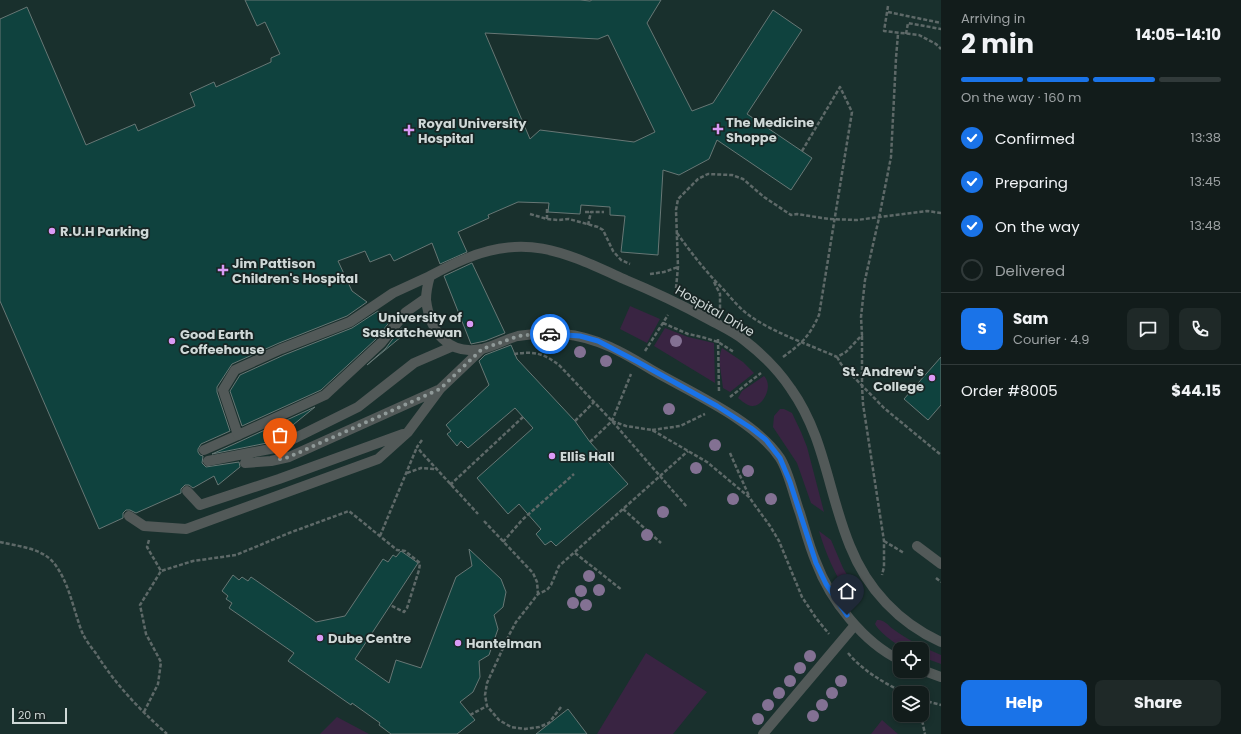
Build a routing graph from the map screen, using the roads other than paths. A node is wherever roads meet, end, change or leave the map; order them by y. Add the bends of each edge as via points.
1 (430, 276) junction
2 (426, 298) junction
3 (451, 347) junction
4 (482, 349) junction
5 (440, 389) junction
6 (408, 432) junction
7 (238, 435) junction
8 (204, 450) dead end
9 (208, 461) dead end
10 (245, 464) dead end
11 (187, 491) dead end
12 (129, 516) dead end
13 (917, 546) dead end
14 (941, 564) edge
15 (855, 625) junction
16 (941, 642) edge
17 (893, 657) edge
18 (929, 673) edge
19 (941, 677) edge
20 (763, 734) edge

1 - 2 street
1 - 7 street, Hospital Drive via 393,293 350,322 235,370 223,390
1 - 16 street, Hospital Drive via 466,258 507,247 548,249 569,255 676,302 743,338 791,388 811,423 826,464 849,545 868,581 878,595 912,626
2 - 3 street via 431,322 438,334
2 - 7 street via 406,312 381,343 325,396
3 - 4 street via 462,350
3 - 9 street via 414,363 358,407 276,448
4 - 5 street
4 - 15 street via 519,336 538,334 580,336 598,341 717,406 751,428 766,440 780,458 816,563 826,584
5 - 6 street
5 - 10 street via 289,457
6 - 11 street via 200,505
6 - 12 street via 378,460 186,529 144,526
7 - 8 street
13 - 14 street
15 - 17 street
15 - 20 street
18 - 19 street

